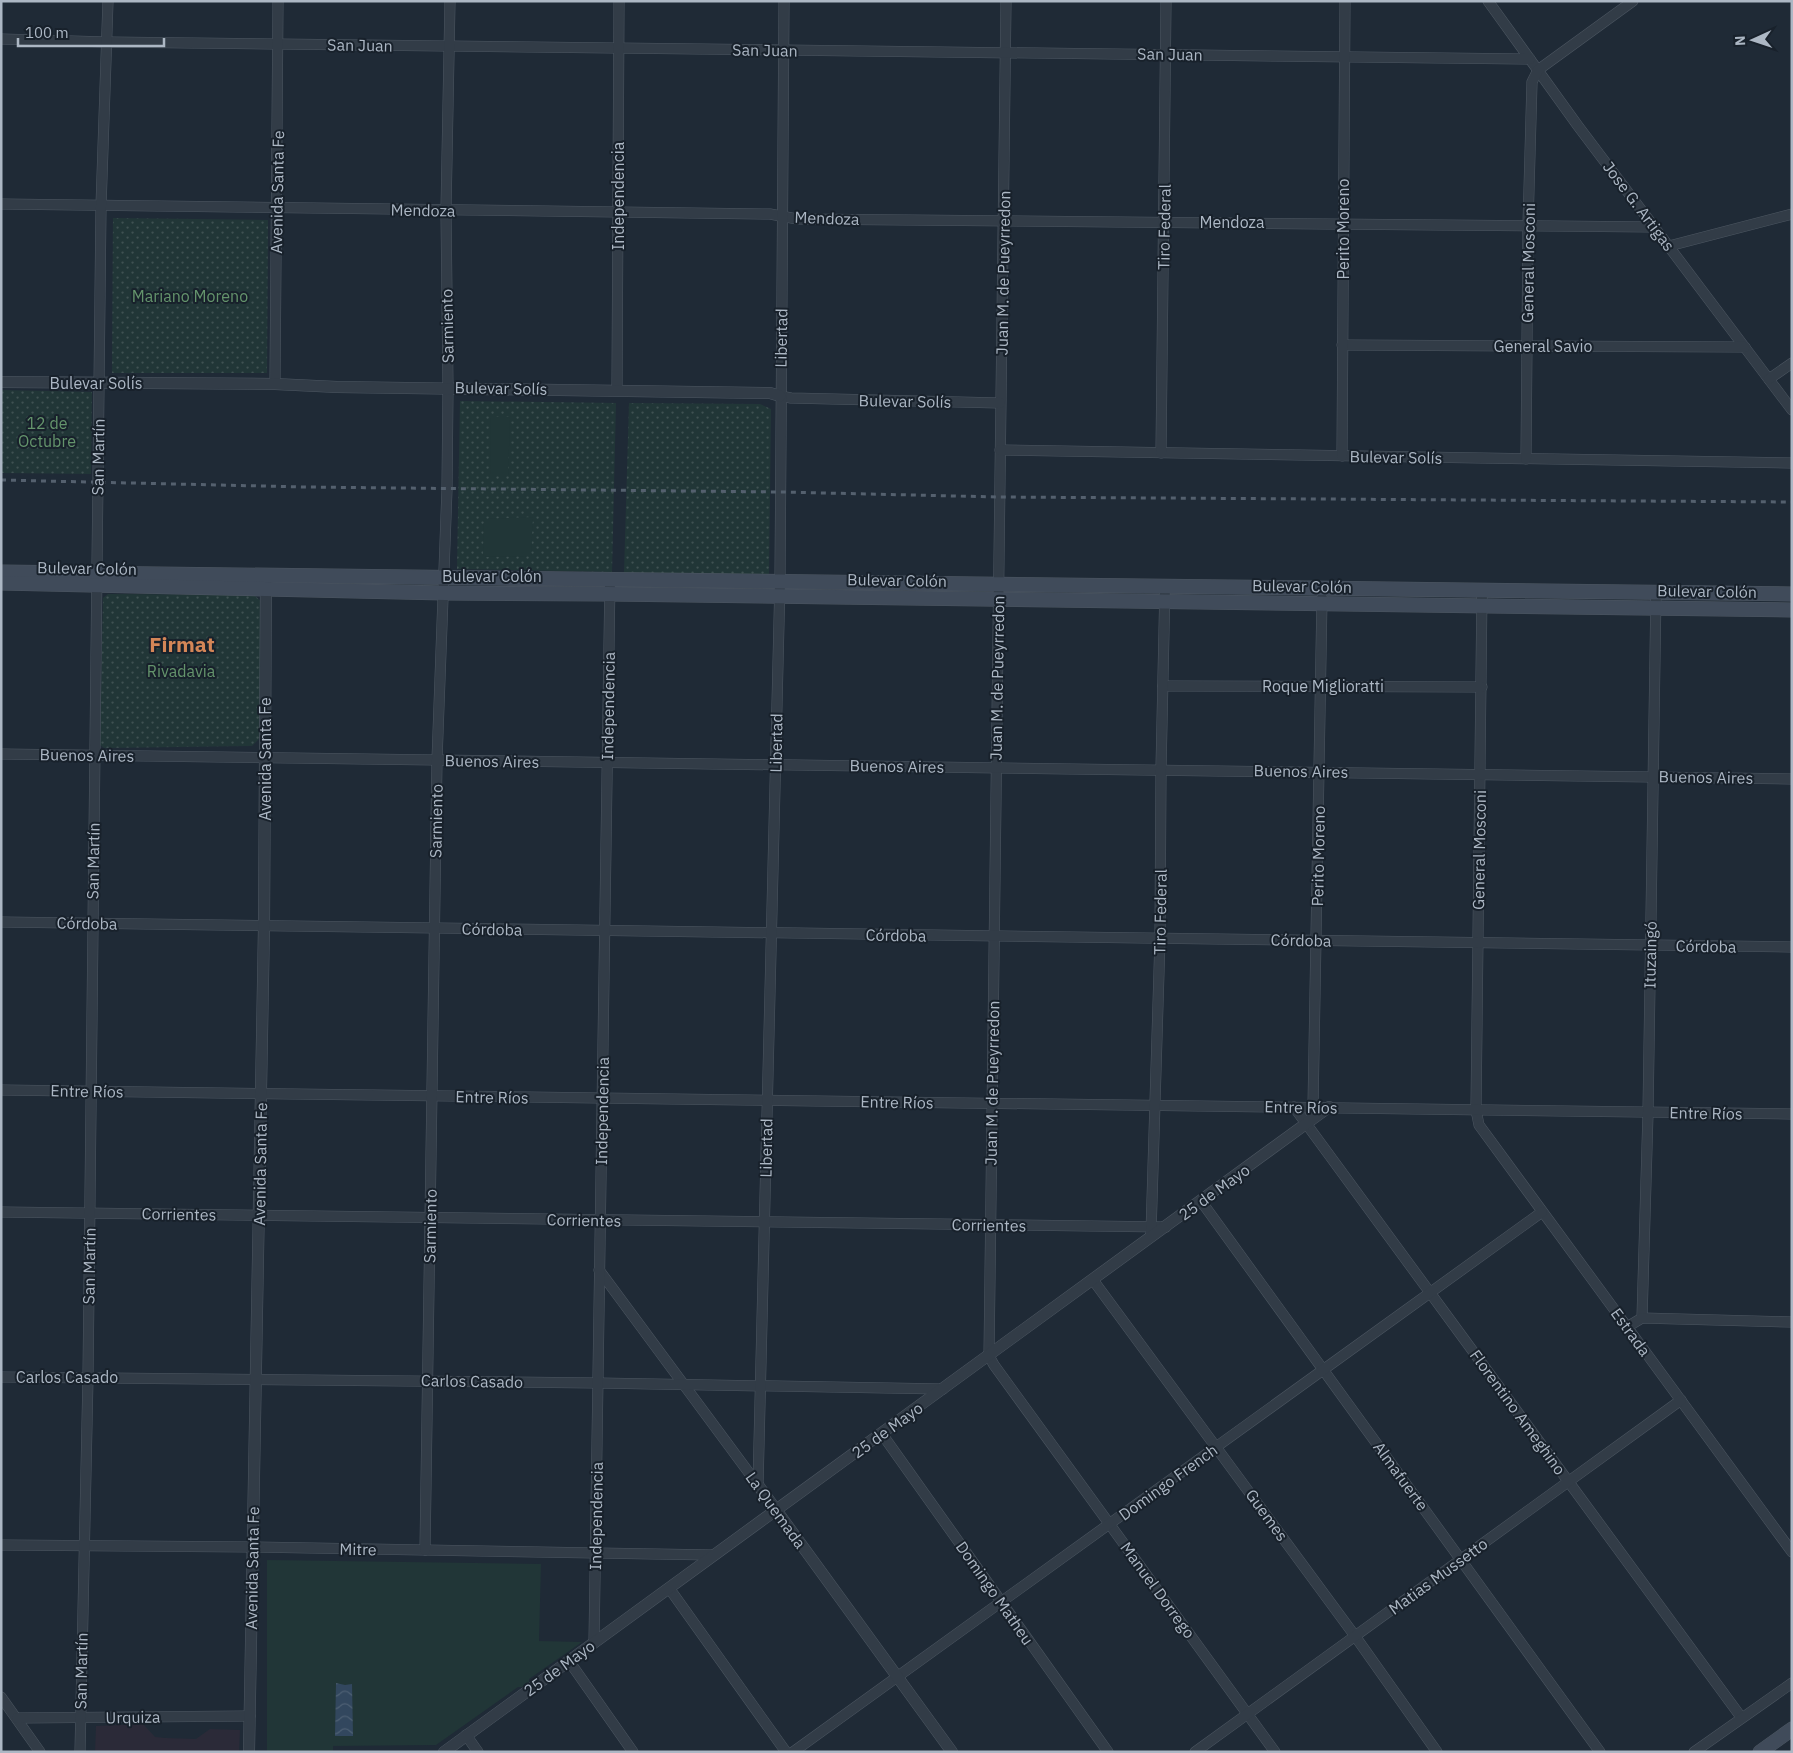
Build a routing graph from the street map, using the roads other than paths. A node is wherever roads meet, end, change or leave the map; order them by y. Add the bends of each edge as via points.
1 (108, 1) edge
2 (278, 1) edge
3 (450, 1) edge
4 (620, 1) edge
5 (784, 1) edge
6 (1006, 1) edge
7 (1166, 1) edge
8 (1344, 1) edge
9 (1488, 1) edge
10 (1633, 1) edge
11 (1, 40) edge
12 (107, 42) junction
13 (278, 44) junction
14 (450, 46) junction
15 (619, 48) junction
16 (783, 50) junction
17 (1005, 52) junction
18 (1165, 54) junction
19 (1344, 56) junction
20 (1530, 59) junction
21 (1538, 70) junction
22 (1, 204) edge
23 (101, 206) junction
24 (276, 208) junction
25 (446, 210) junction
26 (618, 213) junction
27 (1792, 214) edge
28 (782, 216) junction
29 (1003, 221) junction
30 (1164, 221) junction
31 (1343, 223) junction
32 (1528, 225) junction
33 (1654, 227) junction
34 (1669, 246) junction
35 (1342, 345) junction
36 (1527, 346) junction
37 (1745, 347) junction
38 (1792, 363) edge
39 (1769, 379) junction
40 (1, 382) edge
41 (99, 383) junction
42 (275, 384) junction
43 (448, 388) junction
44 (617, 390) junction
45 (780, 396) junction
46 (1000, 404) junction
47 (1792, 410) edge
48 (1000, 450) junction
49 (1161, 453) junction
50 (1342, 456) junction
51 (1526, 458) junction
52 (1792, 462) edge
53 (1, 572) edge
54 (444, 577) junction
55 (96, 579) junction
56 (610, 579) junction
57 (780, 581) junction
58 (266, 582) junction
59 (998, 583) junction
60 (1, 584) edge
61 (1165, 585) junction
62 (1322, 587) junction
63 (1482, 590) junction
64 (1656, 592) junction
65 (444, 593) junction
66 (609, 594) junction
67 (1792, 594) edge
68 (779, 596) junction
69 (997, 599) junction
70 (1164, 601) junction
71 (1322, 604) junction
72 (1482, 606) junction
73 (1656, 608) junction
74 (1792, 610) edge
75 (1163, 686) junction
76 (1321, 686) junction
77 (1482, 687) junction
78 (1, 754) edge
79 (94, 755) junction
80 (266, 758) junction
81 (437, 760) junction
82 (608, 762) junction
83 (776, 764) junction
84 (996, 767) junction
85 (1161, 770) junction
86 (1320, 772) junction
87 (1480, 774) junction
88 (1653, 776) junction
89 (1792, 778) edge
90 (1, 922) edge
91 (92, 923) junction
92 (264, 926) junction
93 (434, 928) junction
94 (605, 931) junction
95 (772, 933) junction
96 (994, 936) junction
97 (1160, 939) junction
98 (1316, 941) junction
99 (1477, 942) junction
100 (1650, 945) junction
101 (1792, 946) edge
102 (1, 1090) edge
103 (90, 1091) junction
104 (261, 1094) junction
105 (432, 1096) junction
106 (602, 1099) junction
107 (767, 1101) junction
108 (992, 1103) junction
109 (1155, 1105) junction
110 (1294, 1107) junction
111 (1313, 1107) junction
112 (1329, 1107) junction
113 (1476, 1110) junction
114 (1648, 1113) junction
115 (1792, 1114) edge
116 (1307, 1124) junction
117 (1202, 1201) junction
118 (1, 1212) edge
119 (1542, 1212) junction
120 (89, 1213) junction
121 (259, 1215) junction
122 (430, 1218) junction
123 (600, 1220) junction
124 (764, 1222) junction
125 (990, 1225) junction
126 (1151, 1233) junction
127 (599, 1270) junction
128 (1093, 1280) junction
129 (1430, 1292) junction
130 (1642, 1318) junction
131 (1792, 1322) edge
132 (1627, 1327) junction
133 (989, 1356) junction
134 (1323, 1369) junction
135 (1, 1377) edge
136 (88, 1378) junction
137 (256, 1379) junction
138 (428, 1381) junction
139 (598, 1383) junction
140 (684, 1384) junction
141 (760, 1386) junction
142 (944, 1389) junction
143 (1680, 1400) junction
144 (882, 1434) junction
145 (1216, 1446) junction
146 (1568, 1481) junction
147 (758, 1485) junction
148 (776, 1510) junction
149 (1110, 1523) junction
150 (1, 1545) edge
151 (84, 1545) junction
152 (252, 1547) junction
153 (425, 1550) junction
154 (1792, 1552) edge
155 (595, 1553) junction
156 (714, 1555) junction
157 (1461, 1559) junction
158 (669, 1588) junction
159 (1001, 1602) junction
160 (1355, 1636) junction
161 (594, 1642) junction
162 (569, 1661) junction
163 (897, 1677) junction
164 (1792, 1683) edge
165 (1, 1697) edge
166 (1248, 1714) junction
167 (250, 1716) junction
168 (1741, 1717) junction
169 (17, 1718) junction
170 (80, 1718) junction
171 (1792, 1729) edge
172 (466, 1736) junction
173 (40, 1752) edge
174 (80, 1752) edge
175 (249, 1752) edge
176 (444, 1752) edge
177 (478, 1752) edge
178 (633, 1752) edge
179 (786, 1752) edge
180 (793, 1752) edge
181 (952, 1752) edge
182 (1108, 1752) edge
183 (1195, 1752) edge
184 (1275, 1752) edge
185 (1437, 1752) edge
186 (1600, 1752) edge
187 (1694, 1752) edge
188 (1760, 1752) edge

1 - 12 street, San Martín
2 - 13 street, Avenida Santa Fe
3 - 14 street, Sarmiento
4 - 15 street, Independencia
5 - 16 street, Libertad
6 - 17 street, Juan M. de Pueyrredon
7 - 18 street, Tiro Federal
8 - 19 street, Perito Moreno
9 - 20 street, Jose G. Artigas
10 - 21 street
11 - 12 street, San Juan
12 - 13 street, San Juan
12 - 23 street, San Martín
13 - 14 street, San Juan
13 - 24 street, Avenida Santa Fe
14 - 15 street, San Juan
14 - 25 street, Sarmiento
15 - 16 street, San Juan
15 - 26 street, Independencia
16 - 17 street, San Juan
16 - 28 street, Libertad
17 - 18 street, San Juan
17 - 29 street, Juan M. de Pueyrredon
18 - 19 street, San Juan
18 - 30 street, Tiro Federal
19 - 20 street, San Juan
19 - 31 street, Perito Moreno
20 - 21 street, Jose G. Artigas
21 - 32 street, General Mosconi via 1532,82
21 - 33 street, Jose G. Artigas
22 - 23 street, Mendoza
23 - 24 street, Mendoza
23 - 41 street, San Martín
24 - 25 street, Mendoza
24 - 42 street, Avenida Santa Fe
25 - 26 street, Mendoza
25 - 43 street, Sarmiento
26 - 28 street, Mendoza
26 - 44 street, Independencia
27 - 34 street
28 - 29 street, Mendoza via 796,219
28 - 45 street, Libertad
29 - 30 street, Mendoza
29 - 46 street, Juan M. de Pueyrredon
30 - 31 street, Mendoza
30 - 49 street, Tiro Federal
31 - 32 street, Mendoza
31 - 35 street, Perito Moreno
32 - 33 street, Mendoza
32 - 36 street, General Mosconi
33 - 34 street, Jose G. Artigas
34 - 37 street, Jose G. Artigas
35 - 36 street, General Savio
35 - 50 street, Perito Moreno
36 - 37 street, General Savio
36 - 51 street, General Mosconi
37 - 39 street, Jose G. Artigas
38 - 39 street
39 - 47 street, Jose G. Artigas
40 - 41 street, Bulevar Solís
41 - 42 street, Bulevar Solís
41 - 55 street, San Martín
42 - 43 street, Bulevar Solís
43 - 44 street, Bulevar Solís
43 - 54 street, Sarmiento
44 - 45 street, Bulevar Solís via 770,393
45 - 46 street, Bulevar Solís
45 - 57 street, Libertad
46 - 48 street, Juan M. de Pueyrredon
48 - 49 street, Bulevar Solís
48 - 59 street, Juan M. de Pueyrredon
49 - 50 street, Bulevar Solís
50 - 51 street, Bulevar Solís
51 - 52 street, Bulevar Solís
53 - 55 main road, Bulevar Colón
54 - 56 main road, Bulevar Colón
54 - 58 main road, Bulevar Colón
54 - 65 street, Sarmiento
55 - 58 main road, Bulevar Colón
55 - 60 main road, Bulevar Colón
55 - 79 street, San Martín
56 - 57 main road, Bulevar Colón
56 - 66 street, Independencia
57 - 59 main road, Bulevar Colón
57 - 68 street, Libertad
58 - 65 main road, Bulevar Colón
58 - 80 street, Avenida Santa Fe
59 - 61 main road, Bulevar Colón
59 - 69 street, Juan M. de Pueyrredon
61 - 62 main road, Bulevar Colón
61 - 70 street, Tiro Federal
62 - 63 main road, Bulevar Colón
62 - 71 street, Perito Moreno
63 - 64 main road, Bulevar Colón
63 - 72 street, General Mosconi
64 - 67 main road, Bulevar Colón
64 - 73 street, Ituzaingó
65 - 66 main road, Bulevar Colón
65 - 81 street, Sarmiento
66 - 68 main road, Bulevar Colón
66 - 82 street, Independencia
68 - 69 main road, Bulevar Colón
68 - 83 street, Libertad
69 - 70 main road, Bulevar Colón
69 - 84 street, Juan M. de Pueyrredon
70 - 71 main road, Bulevar Colón
70 - 75 street, Tiro Federal
71 - 72 main road, Bulevar Colón
71 - 76 street, Perito Moreno
72 - 73 main road, Bulevar Colón
72 - 77 street, General Mosconi
73 - 74 main road, Bulevar Colón
73 - 88 street, Ituzaingó
75 - 76 street, Roque Miglioratti
75 - 85 street, Tiro Federal
76 - 77 street, Roque Miglioratti
76 - 86 street, Perito Moreno
77 - 87 street, General Mosconi
78 - 79 street, Buenos Aires
79 - 80 street, Buenos Aires
79 - 91 street, San Martín
80 - 81 street, Buenos Aires
80 - 92 street, Avenida Santa Fe
81 - 82 street, Buenos Aires
81 - 93 street, Sarmiento
82 - 83 street, Buenos Aires
82 - 94 street, Independencia
83 - 84 street, Buenos Aires
83 - 95 street, Libertad
84 - 85 street, Buenos Aires
84 - 96 street, Juan M. de Pueyrredon
85 - 86 street, Buenos Aires
85 - 97 street, Tiro Federal
86 - 87 street, Buenos Aires
86 - 98 street, Perito Moreno
87 - 88 street, Buenos Aires
87 - 99 street, General Mosconi
88 - 89 street, Buenos Aires
88 - 100 street, Ituzaingó
90 - 91 street, Córdoba
91 - 92 street, Córdoba
91 - 103 street, San Martín
92 - 93 street, Córdoba
92 - 104 street, Avenida Santa Fe
93 - 94 street, Córdoba
93 - 105 street, Sarmiento
94 - 95 street, Córdoba
94 - 106 street, Independencia
95 - 96 street, Córdoba
95 - 107 street, Libertad
96 - 97 street, Córdoba
96 - 108 street, Juan M. de Pueyrredon
97 - 98 street, Córdoba
97 - 109 street, Tiro Federal
98 - 99 street, Córdoba
98 - 111 street, Perito Moreno
99 - 100 street, Córdoba
99 - 113 street, General Mosconi
100 - 101 street, Córdoba
100 - 114 street, Ituzaingó
102 - 103 street, Entre Ríos
103 - 104 street, Entre Ríos
103 - 120 street, San Martín
104 - 105 street, Entre Ríos
104 - 121 street, Avenida Santa Fe
105 - 106 street, Entre Ríos
105 - 122 street, Sarmiento
106 - 107 street, Entre Ríos
106 - 123 street, Independencia
107 - 108 street, Entre Ríos
107 - 124 street, Libertad
108 - 109 street, Entre Ríos
108 - 125 street, Juan M. de Pueyrredon
109 - 110 street, Entre Ríos
109 - 126 street, Tiro Federal
110 - 111 street, Entre Ríos
110 - 116 street, Florentino Ameghino
111 - 112 street, Entre Ríos
111 - 116 street, Perito Moreno
112 - 113 street, Entre Ríos
112 - 116 street, 25 de Mayo
113 - 114 street, Entre Ríos
113 - 119 street, Estrada via 1479,1125
114 - 115 street, Entre Ríos
114 - 130 street, Ituzaingó
116 - 117 street, 25 de Mayo
116 - 129 street, Florentino Ameghino
117 - 126 street, 25 de Mayo via 1166,1227
117 - 134 street, Almafuerte
118 - 120 street, Corrientes
119 - 129 street, Domingo French
119 - 132 street, Estrada
120 - 121 street, Corrientes
120 - 136 street, San Martín
121 - 122 street, Corrientes
121 - 137 street, Avenida Santa Fe
122 - 123 street, Corrientes
122 - 138 street, Sarmiento
123 - 124 street, Corrientes
123 - 127 street, Independencia
124 - 125 street, Corrientes
124 - 141 street, Libertad
125 - 126 street, Corrientes
125 - 133 street, Juan M. de Pueyrredon
126 - 128 street, 25 de Mayo
127 - 139 street, Independencia
127 - 140 street, La Quemada
128 - 133 street, 25 de Mayo
128 - 145 street, Guemes
129 - 134 street, Domingo French
129 - 146 street, Florentino Ameghino
130 - 131 street
130 - 132 street
132 - 143 street, Estrada
133 - 142 street, 25 de Mayo
133 - 149 street, Manuel Dorrego
134 - 145 street, Domingo French
134 - 157 street, Almafuerte
135 - 136 street, Carlos Casado
136 - 137 street, Carlos Casado
136 - 151 street, San Martín
137 - 138 street, Carlos Casado
137 - 152 street, Avenida Santa Fe
138 - 139 street, Carlos Casado
138 - 153 street, Sarmiento
139 - 140 street, Carlos Casado
139 - 155 street, Independencia
140 - 141 street, Carlos Casado
140 - 147 street, La Quemada
141 - 142 street, Carlos Casado
141 - 147 street, Libertad
142 - 144 street, 25 de Mayo
143 - 146 street, Matias Mussetto
143 - 154 street, Estrada
144 - 148 street, 25 de Mayo
144 - 159 street, Domingo Matheu
145 - 149 street, Domingo French
145 - 160 street, Guemes
146 - 157 street, Matias Mussetto
146 - 168 street, Florentino Ameghino
147 - 148 street, La Quemada
148 - 156 street, 25 de Mayo
148 - 163 street, La Quemada
149 - 159 street, Domingo French
149 - 166 street, Manuel Dorrego
150 - 151 street, Mitre
151 - 152 street, Mitre
151 - 170 street, San Martín
152 - 153 street, Mitre
152 - 167 street, Avenida Santa Fe
153 - 155 street, Mitre
155 - 156 street, Mitre
155 - 161 street, Independencia
156 - 158 street, 25 de Mayo
157 - 160 street, Matias Mussetto
157 - 186 street, Almafuerte
158 - 161 street, 25 de Mayo
158 - 179 street
159 - 163 street, Domingo French
159 - 182 street, Domingo Matheu
160 - 166 street, Matias Mussetto
160 - 185 street, Guemes
161 - 162 street, 25 de Mayo
162 - 172 street, 25 de Mayo
162 - 178 street
163 - 180 street, Domingo French
163 - 181 street, La Quemada
164 - 168 street
165 - 169 street
166 - 183 street, Matias Mussetto
166 - 184 street, Manuel Dorrego
167 - 170 street, Urquiza
167 - 175 street, Avenida Santa Fe
168 - 187 street
169 - 170 street, Urquiza
169 - 173 street
170 - 174 street, San Martín
171 - 188 main road
172 - 176 street, 25 de Mayo
172 - 177 street

